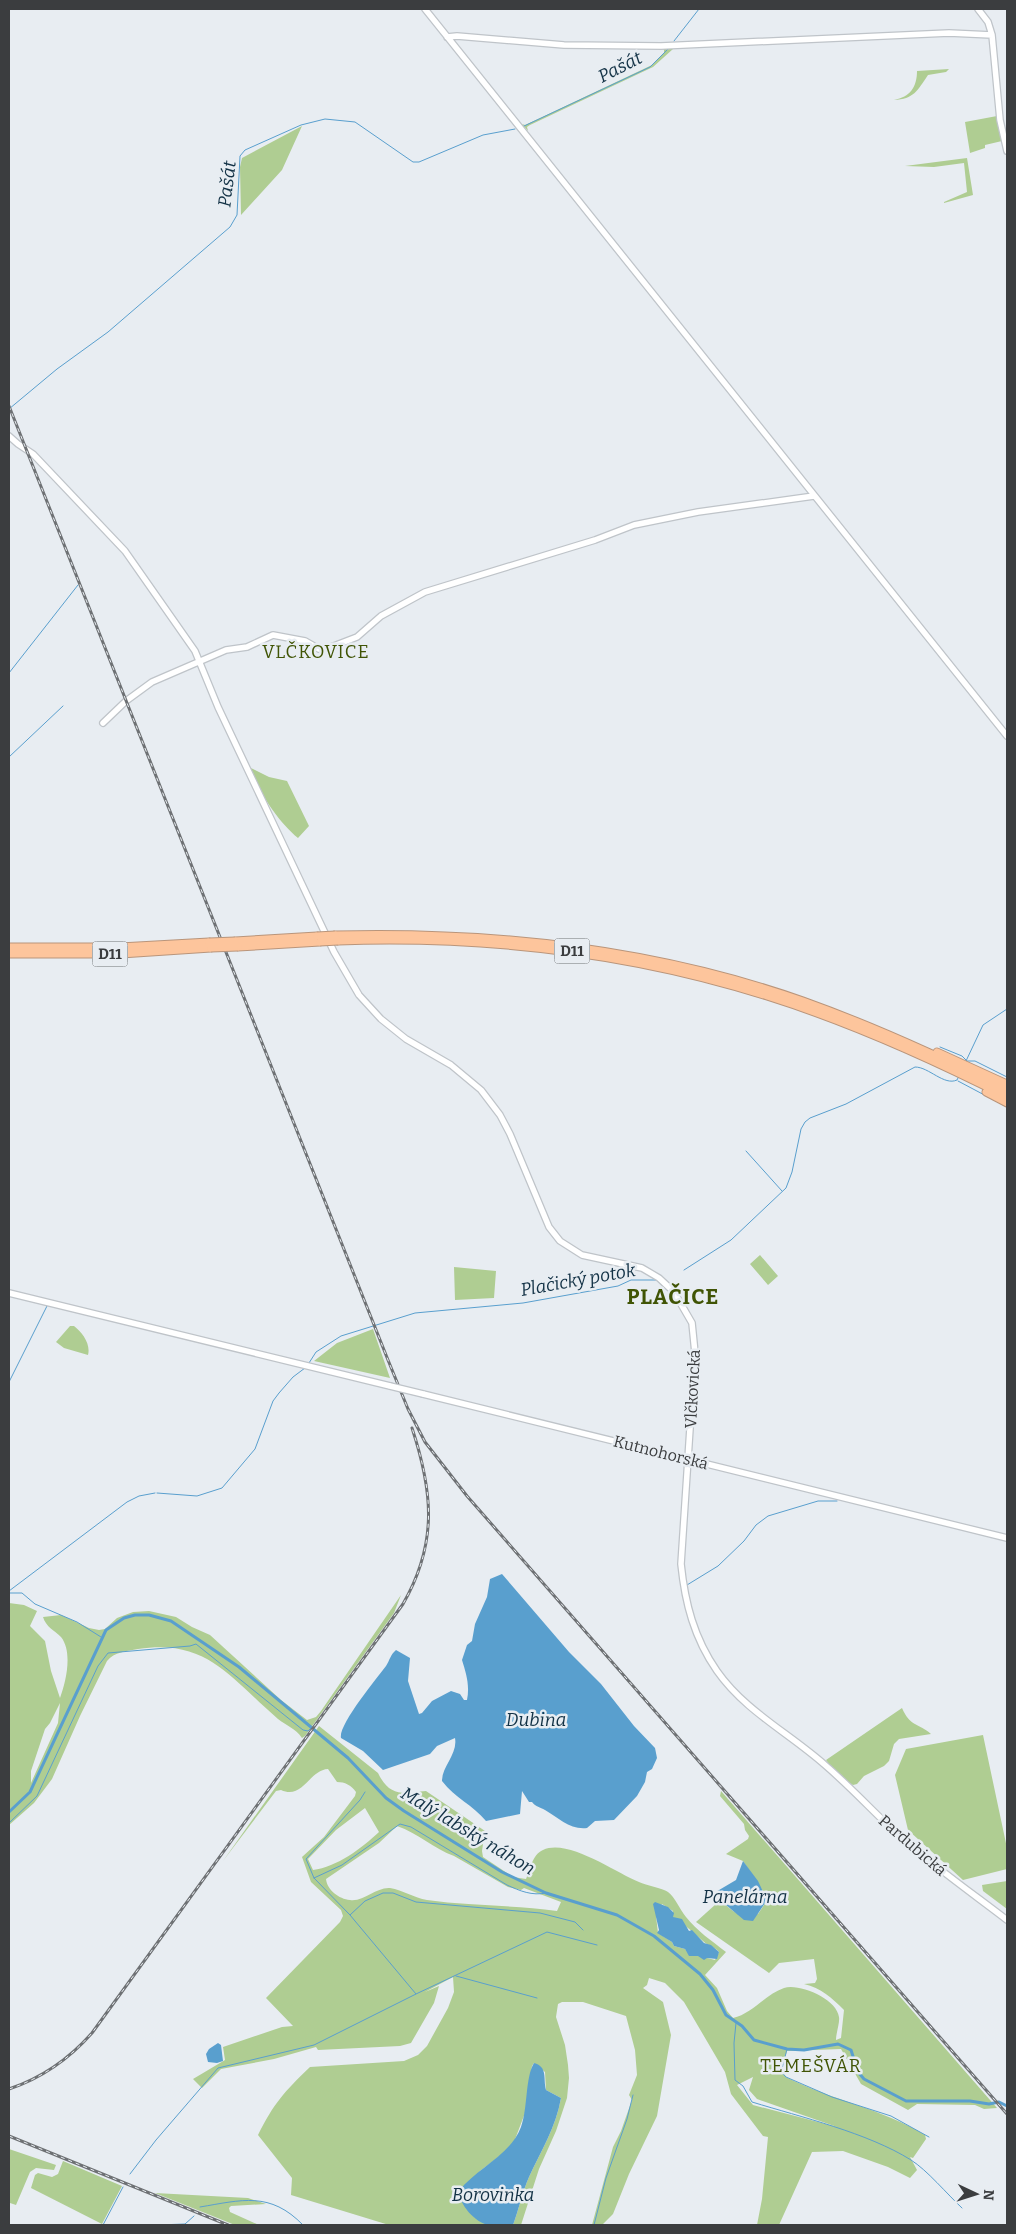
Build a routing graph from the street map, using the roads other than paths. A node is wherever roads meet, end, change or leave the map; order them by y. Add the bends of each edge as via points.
1 (425, 9) edge
2 (978, 9) edge
3 (992, 35) junction
4 (447, 38) junction
5 (1007, 151) edge
6 (9, 436) edge
7 (814, 496) junction
8 (200, 660) junction
9 (103, 723) dead end
10 (1007, 736) edge
11 (336, 938) junction
12 (210, 945) junction
13 (9, 947) edge
14 (9, 954) edge
15 (959, 1069) junction
16 (969, 1074) junction
17 (1007, 1084) edge
18 (1007, 1090) edge
19 (1007, 1097) edge
20 (1007, 1103) edge
21 (9, 1293) edge
22 (688, 1459) junction
23 (1007, 1538) edge
24 (762, 1717) joint
25 (1007, 1920) edge

1 - 4 street
2 - 3 street via 988,22
3 - 4 street via 949,33 663,46
3 - 5 street via 1000,120
4 - 7 street
6 - 8 street, Vlčkovická via 34,454 125,551
7 - 8 street via 698,512 634,525 425,592 381,616 357,637 331,647 319,649 305,641 273,635 247,647 226,650
7 - 10 street
8 - 9 street via 152,682
8 - 22 street, Vlčkovická via 218,707 341,968 359,995 406,1039 451,1065 481,1090 510,1134 554,1236 574,1252 631,1265 661,1280 682,1302 694,1333 695,1366
11 - 12 highway, D11, bridge
11 - 15 highway, D11 via 483,942 571,951 648,965 728,984 795,1005
11 - 15 highway, D11 via 387,933 484,936 615,952 682,966 844,1016
12 - 13 highway, D11
12 - 14 highway, D11 via 103,954
15 - 16 highway
15 - 16 highway, D11
16 - 17 highway, D11
16 - 18 highway, D11
16 - 19 highway, D11
16 - 20 highway
21 - 22 street, Kutnohorská, bridge
22 - 23 street, Kutnohorská
22 - 24 street, Vlčkovická via 681,1543 683,1587 691,1620 709,1659 733,1690
24 - 25 street, Pardubická via 824,1764 916,1850

